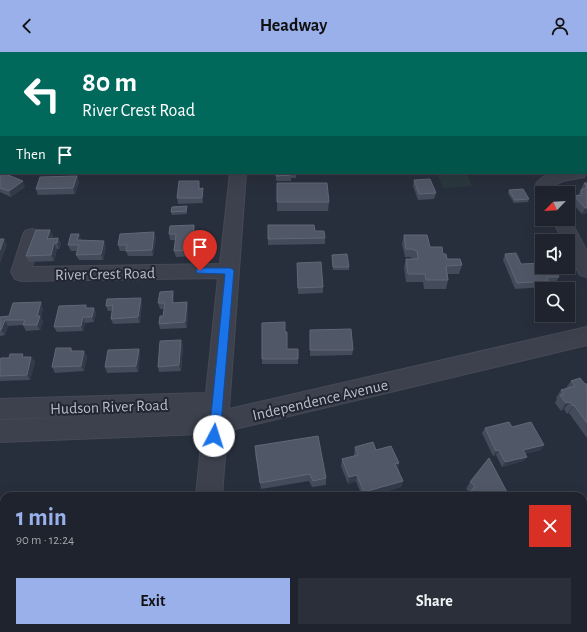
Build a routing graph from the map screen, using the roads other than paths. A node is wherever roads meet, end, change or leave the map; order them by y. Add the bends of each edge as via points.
1 (238, 174) edge
2 (571, 174) edge
3 (545, 186) edge
4 (565, 226) edge
5 (32, 235) edge
6 (230, 270) junction
7 (587, 270) edge
8 (587, 336) edge
9 (0, 409) edge
10 (216, 413) junction
11 (0, 431) edge
12 (210, 492) edge

1 - 6 street
2 - 3 street via 549,180
4 - 7 street
5 - 6 street, River Crest Road via 22,274
6 - 10 street
8 - 10 street, Independence Avenue
9 - 10 street, Hudson River Road
10 - 11 street, Independence Avenue
10 - 12 street

